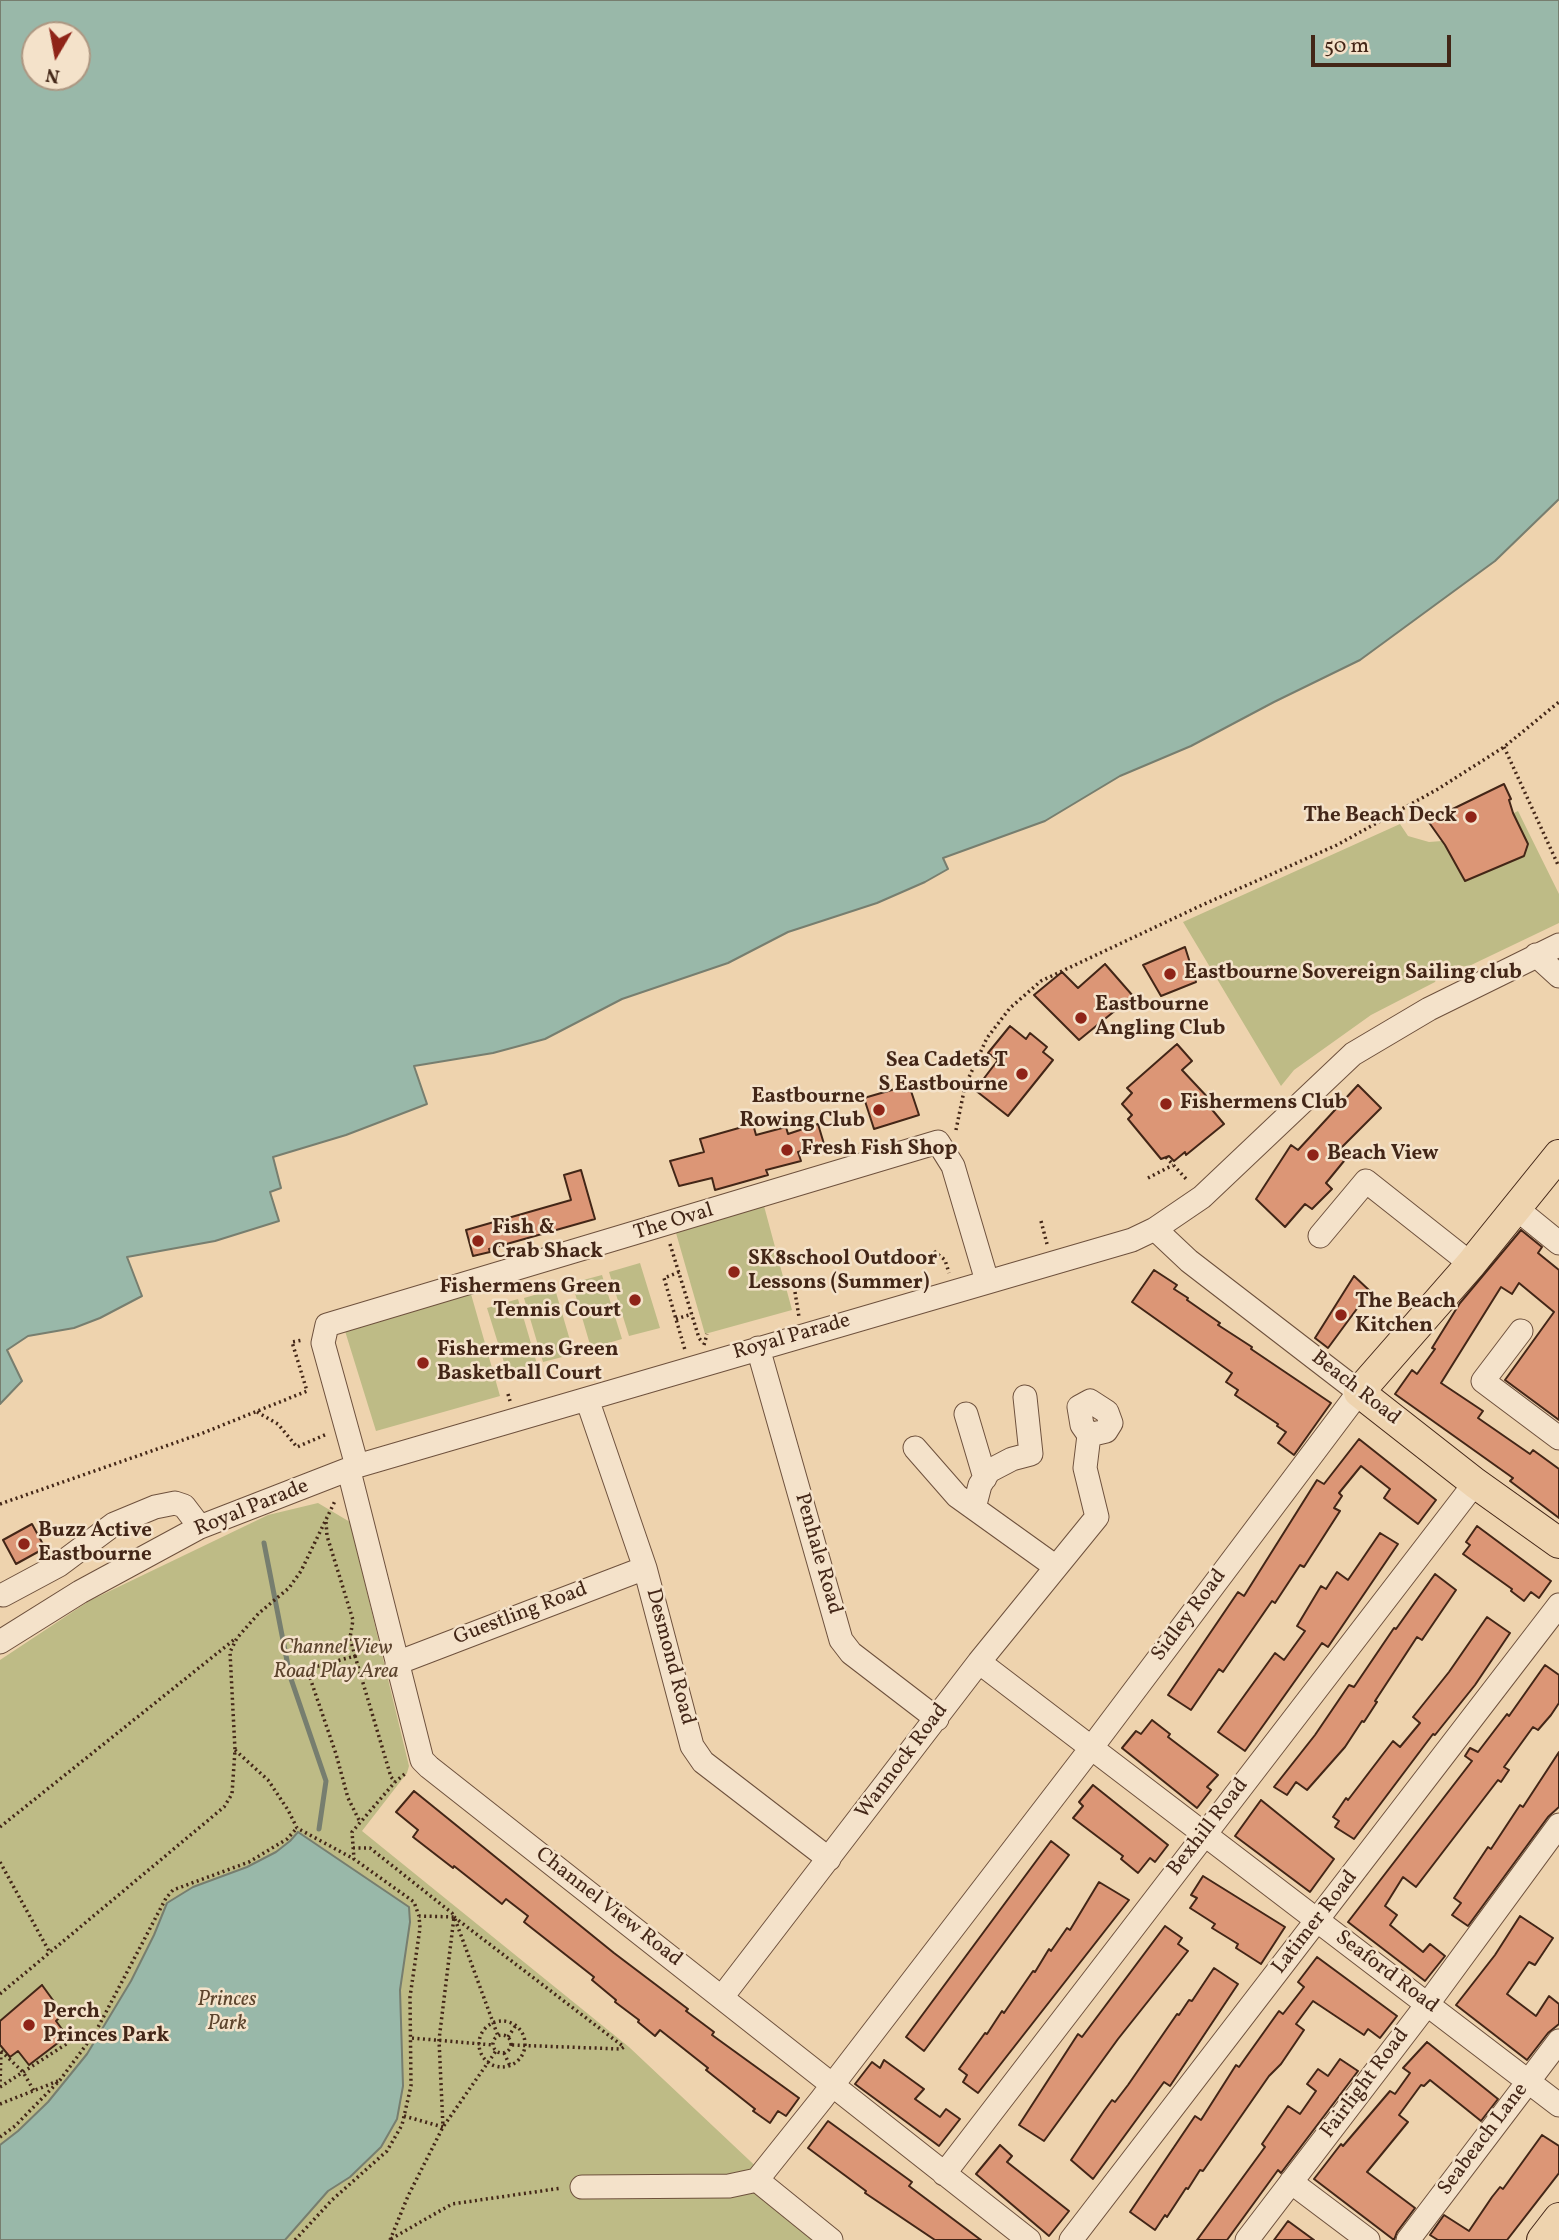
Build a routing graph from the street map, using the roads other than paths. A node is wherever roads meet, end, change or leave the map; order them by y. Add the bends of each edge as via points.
1 (1559, 945) edge
2 (1536, 955) junction
3 (1559, 976) edge
4 (1559, 1155) edge
5 (1517, 1209) junction
6 (1155, 1229) junction
7 (1320, 1236) dead end
8 (1559, 1243) edge
9 (1471, 1264) junction
10 (987, 1280) junction
11 (1521, 1331) dead end
12 (758, 1348) junction
13 (588, 1389) junction
14 (1359, 1392) junction
15 (1025, 1397) dead end
16 (966, 1414) dead end
17 (1089, 1435) dead end
18 (1559, 1438) edge
19 (915, 1448) dead end
20 (353, 1469) junction
21 (985, 1478) junction
22 (1475, 1483) junction
23 (974, 1508) junction
24 (200, 1527) junction
25 (1559, 1543) edge
26 (1056, 1567) junction
27 (645, 1568) junction
28 (3, 1595) dead end
29 (1559, 1605) edge
30 (0, 1642) edge
31 (979, 1662) junction
32 (397, 1663) junction
33 (937, 1719) junction
34 (1092, 1747) junction
35 (1559, 1825) edge
36 (1204, 1835) junction
37 (829, 1859) junction
38 (1318, 1921) junction
39 (722, 1997) junction
40 (1427, 2004) junction
41 (1559, 2040) edge
42 (1529, 2081) junction
43 (831, 2085) junction
44 (1559, 2105) edge
45 (944, 2174) junction
46 (757, 2180) junction
47 (1292, 2182) junction
48 (582, 2187) road end
49 (1559, 2218) edge
50 (831, 2240) edge
51 (1029, 2240) edge
52 (1071, 2240) edge
53 (1247, 2240) edge
54 (1368, 2240) edge
55 (1408, 2240) edge
56 (1542, 2240) edge

1 - 2 street, Royal Parade
2 - 3 street
2 - 6 street, Royal Parade via 1353,1054 1202,1197
4 - 5 main road, Sidley Road
5 - 8 street
5 - 9 main road, Sidley Road
6 - 10 street, Royal Parade via 1132,1240
6 - 14 street, Beach Road via 1189,1261
7 - 9 street via 1366,1181
9 - 14 main road, Sidley Road
10 - 12 street, Royal Parade
10 - 20 street, The Oval via 953,1166 939,1142 327,1325 323,1343
11 - 18 street via 1483,1381
12 - 13 street, Royal Parade
12 - 33 street, Penhale Road via 841,1640 851,1653
13 - 20 street, Royal Parade
13 - 27 street, Desmond Road
14 - 22 main road, Beach Road
14 - 34 street, Sidley Road
15 - 21 street via 1031,1454 1012,1459
16 - 21 street
17 - 26 street, Wannock Road via 1085,1468 1097,1517
19 - 23 street via 957,1496
20 - 24 street, Royal Parade
20 - 32 street
21 - 23 street
22 - 25 main road, Beach Road
22 - 36 street, Bexhill Road
23 - 26 street
24 - 28 street via 184,1506 155,1507 114,1524 59,1565
24 - 30 street, Royal Parade
26 - 31 street, Wannock Road
27 - 32 street, Guestling Road
27 - 37 street, Desmond Road via 692,1746 703,1762
29 - 38 street, Latimer Road
31 - 33 street, Wannock Road
31 - 34 street, Seaford Road
32 - 39 street, Channel View Road via 422,1760
33 - 37 street, Wannock Road
34 - 36 street, Seaford Road
34 - 43 street, Sidley Road
35 - 40 street, Fairlight Road
36 - 38 street, Seaford Road
36 - 45 street, Bexhill Road
37 - 39 street, Wannock Road
38 - 40 street, Seaford Road
38 - 52 street, Latimer Road
39 - 43 street, Channel View Road
40 - 42 street, Seaford Road
40 - 47 street, Fairlight Road
41 - 42 street, Seabeach Lane
42 - 44 street, Seaford Road
42 - 55 street, Seabeach Lane
43 - 45 street, Channel View Road
43 - 46 street, Sidley Road
45 - 51 street, Channel View Road
46 - 48 street via 729,2186
46 - 50 street
47 - 53 street, Fairlight Road
47 - 54 street
49 - 56 main road

